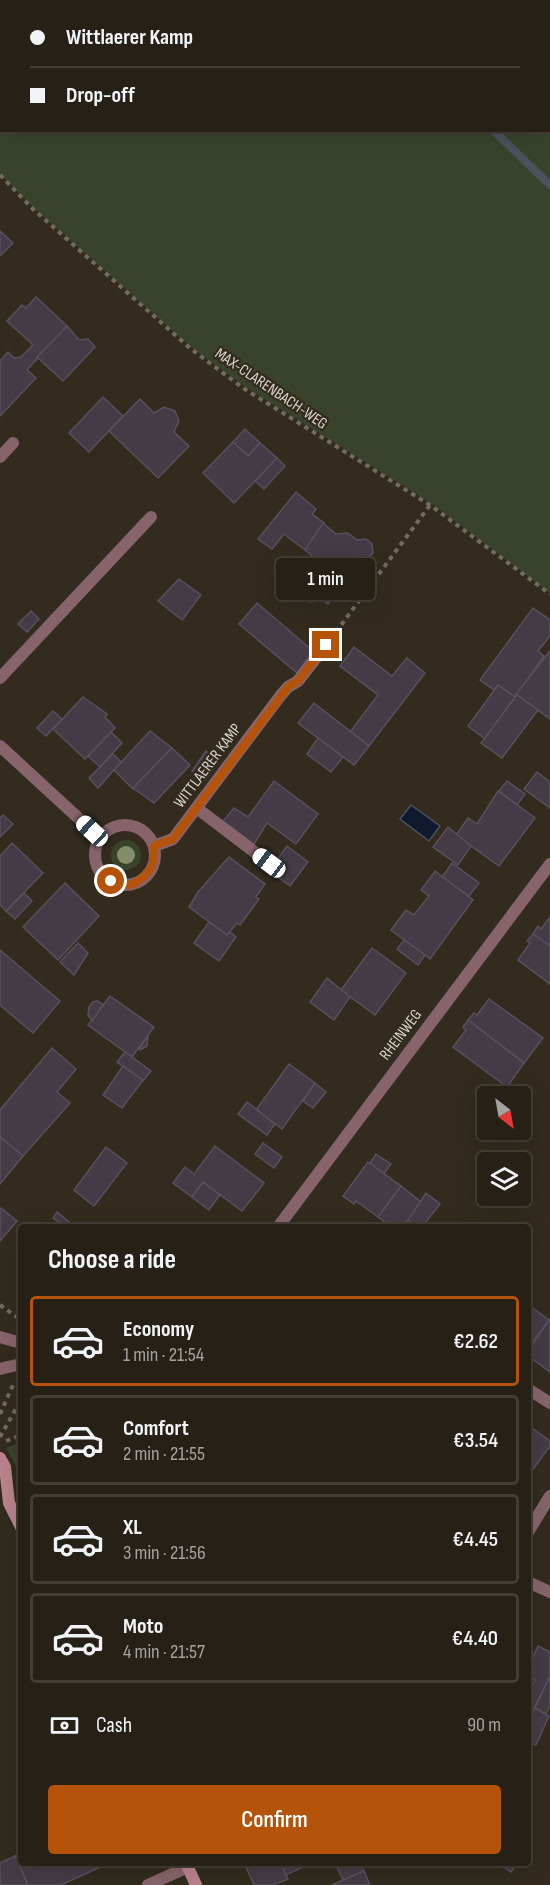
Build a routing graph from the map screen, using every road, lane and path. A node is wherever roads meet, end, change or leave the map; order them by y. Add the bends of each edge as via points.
1 (0, 176) edge
2 (13, 443) dead end
3 (0, 457) edge
4 (430, 505) junction
5 (151, 517) dead end
6 (550, 594) edge
7 (326, 645) joint
8 (0, 678) edge
9 (0, 746) edge
10 (198, 809) junction
11 (100, 838) junction
12 (154, 846) junction
13 (269, 863) dead end
14 (550, 864) edge
15 (280, 1224) edge
16 (0, 1305) edge
17 (18, 1318) edge
18 (0, 1337) edge
19 (18, 1341) edge
20 (18, 1365) edge
21 (0, 1369) edge
22 (531, 1391) edge
23 (550, 1403) edge
24 (18, 1405) edge
25 (0, 1437) edge
26 (0, 1458) edge
27 (550, 1496) edge
28 (4, 1500) edge
29 (18, 1522) edge
30 (531, 1527) edge
31 (531, 1583) edge
32 (550, 1592) edge
33 (185, 1866) edge
34 (187, 1866) edge
35 (148, 1885) edge
36 (196, 1885) edge

1 - 4 path, MAX-CLARENBACH-WEG via 191,349 243,388
2 - 3 street
4 - 6 path, MAX-CLARENBACH-WEG
4 - 7 path
5 - 8 street
7 - 10 street, WITTLAERER KAMP via 298,681 281,695
9 - 11 street
10 - 12 street, WITTLAERER KAMP via 173,839
10 - 13 street
11 - 12 street via 116,826 134,826 150,837
11 - 12 street via 95,857 98,867 104,876 121,884 131,885 148,874 155,856
14 - 15 street, RHEINWEG
16 - 17 path
18 - 19 street
20 - 21 street
22 - 23 street
24 - 25 path
26 - 28 main road via 5,1467
27 - 30 street
28 - 29 main road
31 - 32 street
33 - 35 street
34 - 36 main road

